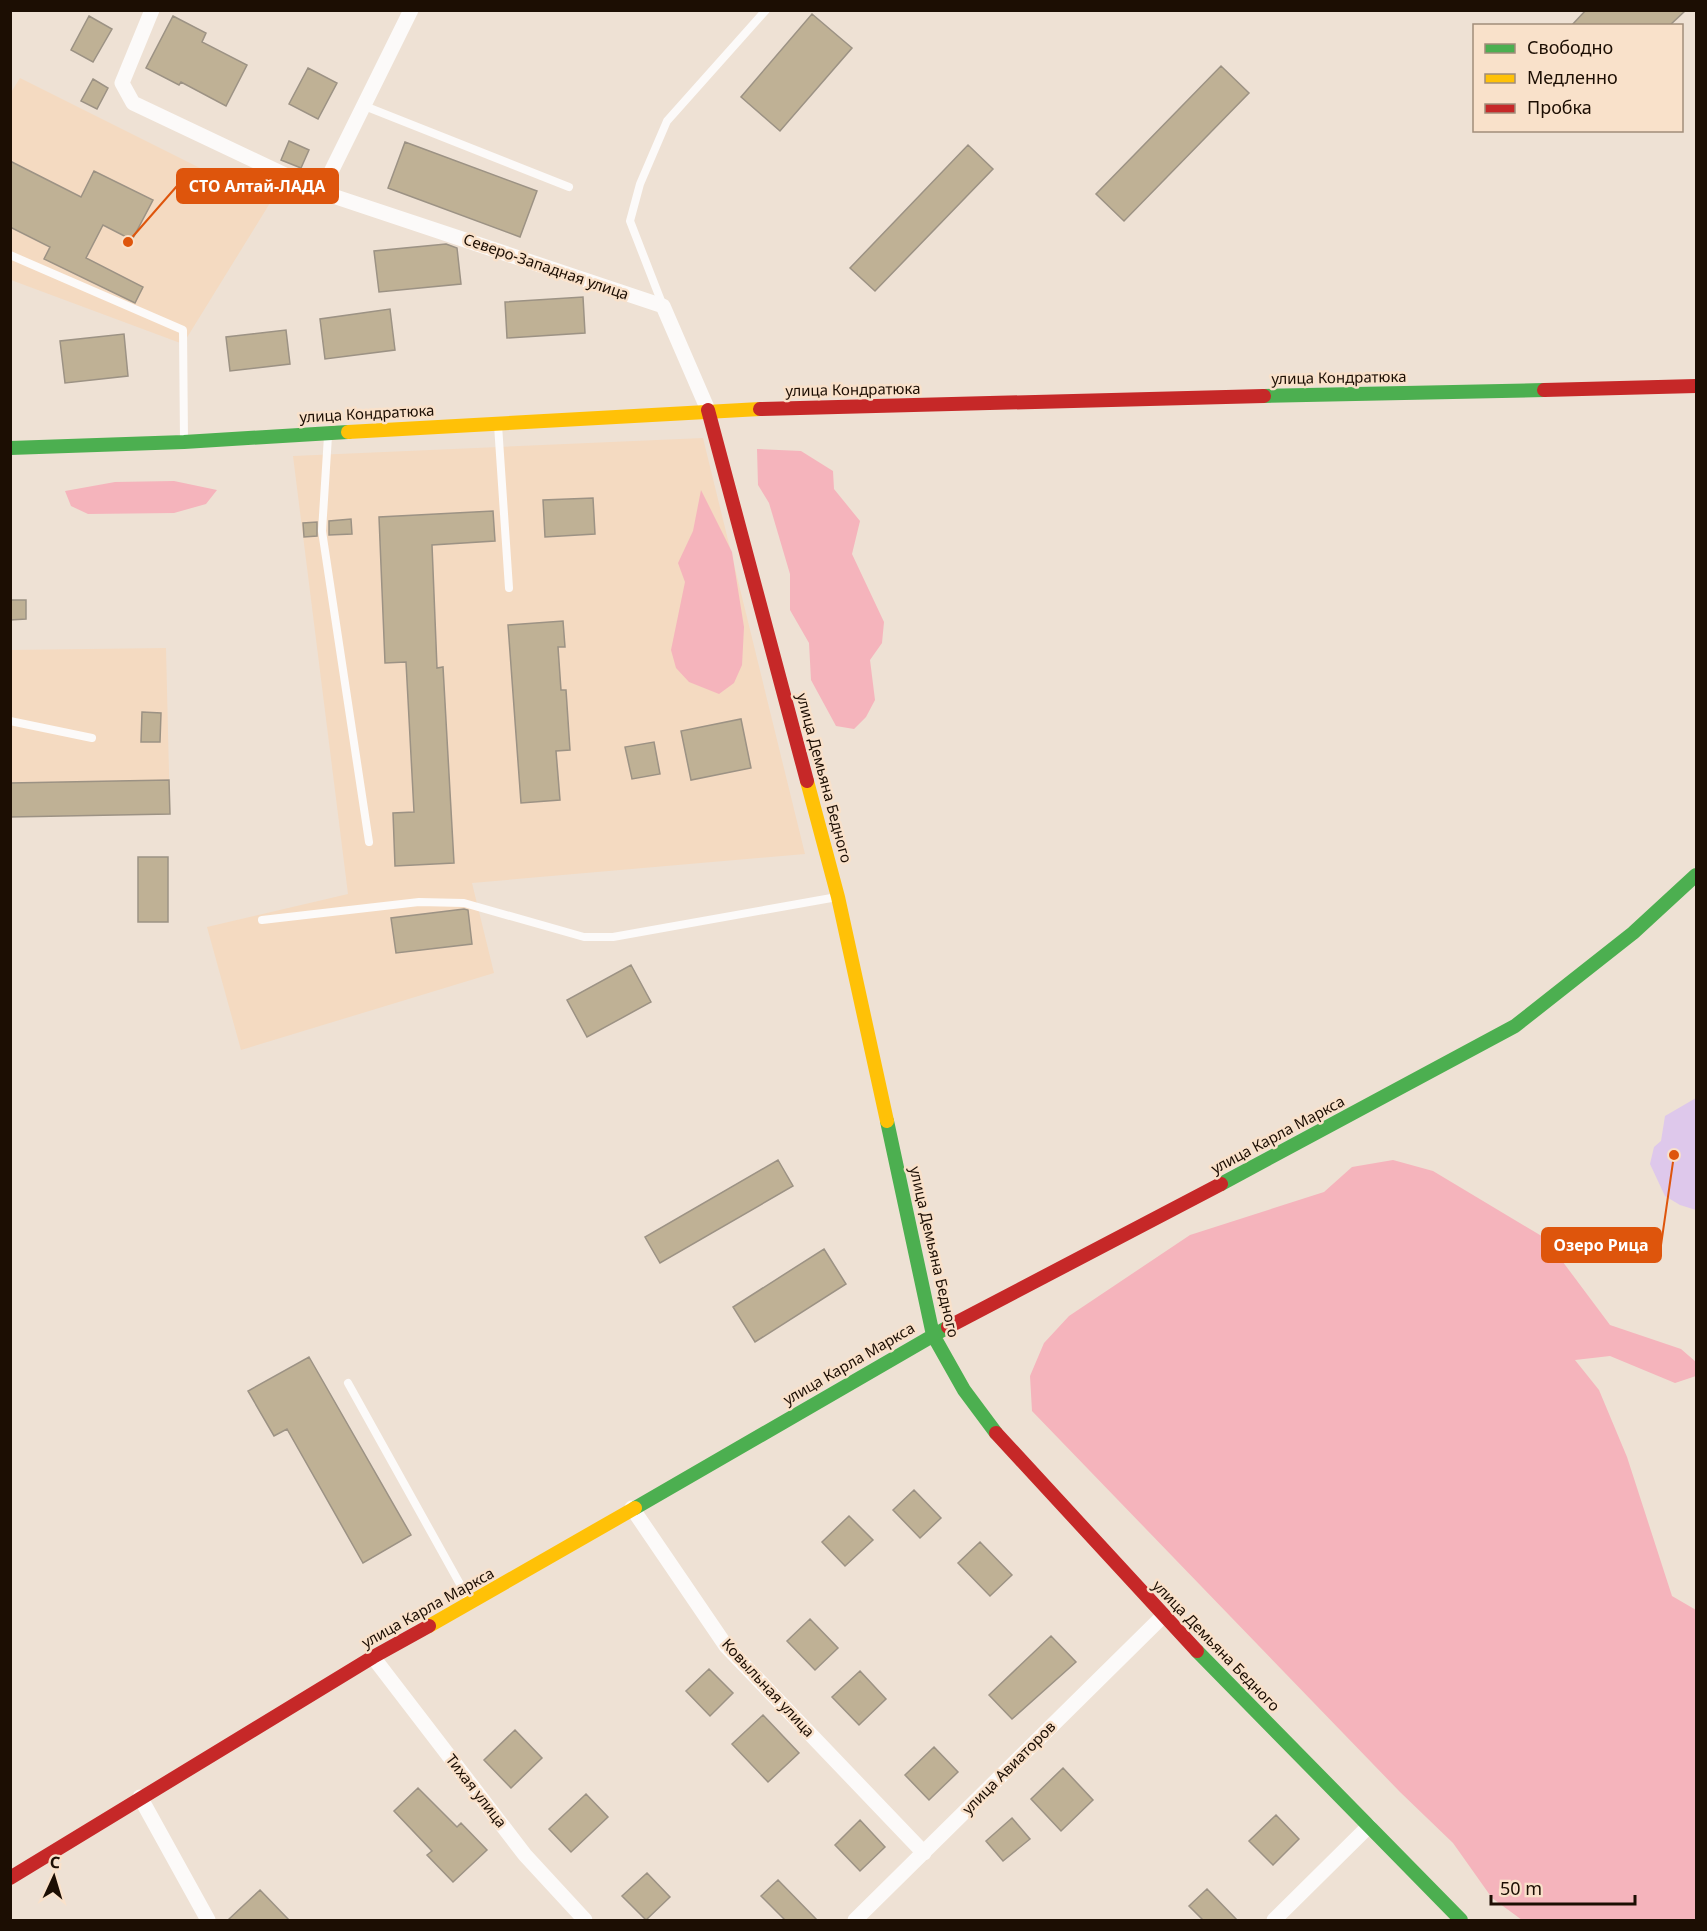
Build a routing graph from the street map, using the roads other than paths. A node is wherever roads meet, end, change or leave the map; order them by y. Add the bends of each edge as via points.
1 (152, 10) edge
2 (411, 10) edge
3 (766, 10) edge
4 (362, 105) junction
5 (569, 187) dead end
6 (321, 192) junction
7 (10, 255) edge
8 (663, 306) junction
9 (1696, 386) edge
10 (708, 410) junction
11 (498, 423) junction
12 (328, 433) junction
13 (184, 442) junction
14 (10, 448) edge
15 (509, 588) dead end
16 (10, 721) edge
17 (92, 738) dead end
18 (369, 842) dead end
19 (1696, 875) edge
20 (838, 897) junction
21 (262, 920) dead end
22 (933, 1335) junction
23 (348, 1383) dead end
24 (632, 1508) junction
25 (470, 1604) junction
26 (1163, 1616) junction
27 (373, 1657) junction
28 (140, 1797) junction
29 (1369, 1826) junction
30 (924, 1853) junction
31 (10, 1878) edge
32 (208, 1920) edge
33 (585, 1920) edge
34 (855, 1920) edge
35 (1274, 1920) edge
36 (1461, 1920) edge

1 - 6 street, Северо-Западная улица via 122,83 133,103
2 - 4 street
3 - 8 lane via 667,122 640,184 630,220
4 - 5 lane
4 - 6 street
6 - 8 street, Северо-Западная улица
7 - 13 lane via 183,330
8 - 10 street
9 - 10 street, улица Кондратюка
10 - 11 street, улица Кондратюка
10 - 20 street, улица Демьяна Бедного
11 - 12 street, улица Кондратюка
11 - 15 lane
12 - 13 street, улица Кондратюка
12 - 18 lane via 322,531
13 - 14 street, улица Кондратюка
16 - 17 lane
19 - 22 street, улица Карла Маркса via 1633,933 1515,1026
20 - 21 lane via 613,937 584,937 464,903 419,902
20 - 22 street, улица Демьяна Бедного
22 - 24 street, улица Карла Маркса
22 - 26 street, улица Демьяна Бедного via 946,1364 982,1417
23 - 25 lane
24 - 25 street, улица Карла Маркса
24 - 30 street, Ковыльная улица via 726,1646
25 - 27 street, улица Карла Маркса
26 - 29 street, улица Демьяна Бедного
26 - 30 street, улица Авиаторов
27 - 28 street, улица Карла Маркса
27 - 33 street, Тихая улица via 525,1855
28 - 31 street, улица Карла Маркса
28 - 32 street
29 - 35 street
29 - 36 street, улица Демьяна Бедного
30 - 34 street, улица Авиаторов

